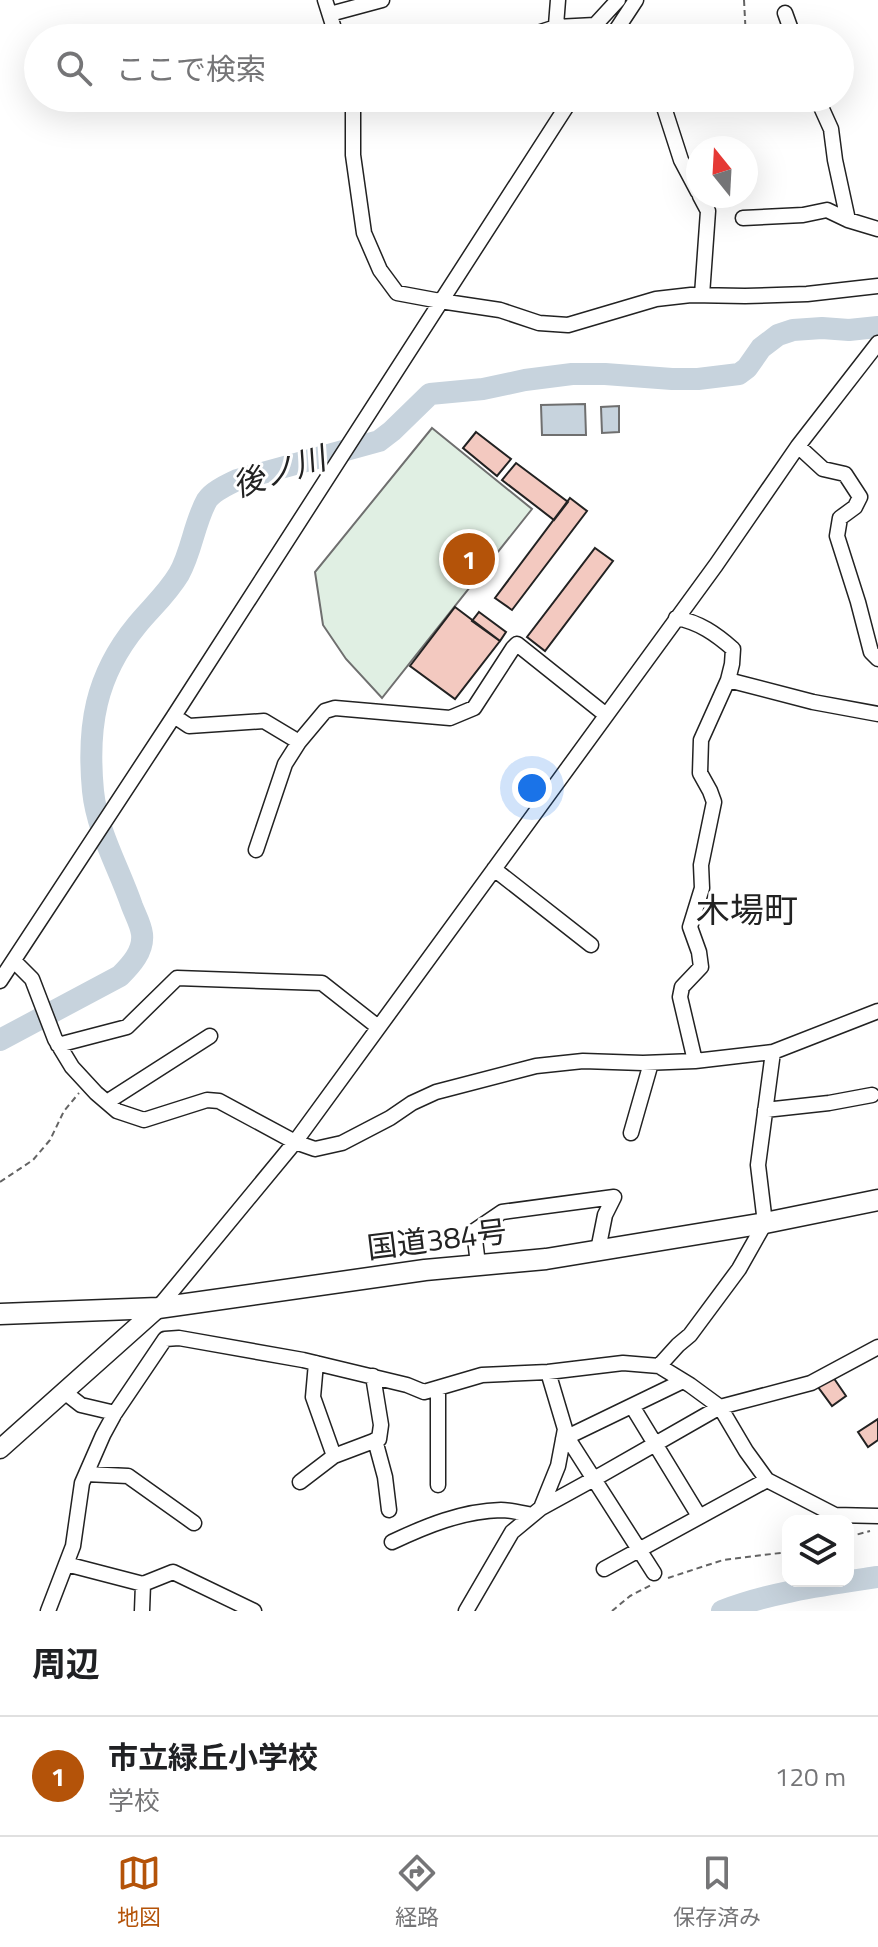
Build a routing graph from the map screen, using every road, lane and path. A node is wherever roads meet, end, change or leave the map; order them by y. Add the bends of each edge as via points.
1 (382, 0) edge
2 (558, 0) edge
3 (744, 0) edge
4 (626, 1) edge
5 (328, 7) edge
6 (785, 13) dead end
7 (556, 24) edge
8 (596, 24) edge
9 (617, 24) edge
10 (745, 24) edge
11 (789, 24) edge
12 (353, 112) edge
13 (563, 112) edge
14 (666, 112) edge
15 (823, 112) edge
16 (686, 169) edge
17 (706, 208) edge
18 (743, 218) dead end
19 (848, 220) junction
20 (878, 229) edge
21 (878, 286) edge
22 (702, 295) junction
23 (440, 301) junction
24 (878, 343) edge
25 (798, 446) junction
26 (676, 618) junction
27 (878, 659) edge
28 (728, 680) junction
29 (878, 714) edge
30 (606, 715) junction
31 (174, 716) junction
32 (299, 742) junction
33 (256, 850) dead end
34 (494, 869) junction
35 (591, 945) dead end
36 (14, 961) junction
37 (1, 977) edge
38 (878, 1011) edge
39 (378, 1027) junction
40 (210, 1036) dead end
41 (58, 1045) junction
42 (773, 1052) junction
43 (695, 1061) junction
44 (651, 1063) junction
45 (87, 1083) junction
46 (872, 1095) dead end
47 (107, 1102) junction
48 (765, 1110) junction
49 (631, 1133) dead end
50 (295, 1142) junction
51 (0, 1182) edge
52 (878, 1200) edge
53 (765, 1223) junction
54 (598, 1250) junction
55 (478, 1264) junction
56 (158, 1308) junction
57 (0, 1314) edge
58 (878, 1347) edge
59 (316, 1363) junction
60 (659, 1366) junction
61 (548, 1372) junction
62 (373, 1376) junction
63 (683, 1381) junction
64 (438, 1388) junction
65 (63, 1391) junction
66 (632, 1406) junction
67 (720, 1407) junction
68 (115, 1413) junction
69 (565, 1438) junction
70 (375, 1440) junction
71 (656, 1444) junction
72 (0, 1449) edge
73 (334, 1456) junction
74 (86, 1474) junction
75 (594, 1479) junction
76 (767, 1480) junction
77 (300, 1482) dead end
78 (438, 1485) dead end
79 (389, 1510) dead end
80 (537, 1511) junction
81 (699, 1516) junction
82 (878, 1516) edge
83 (194, 1523) dead end
84 (878, 1529) edge
85 (854, 1535) edge
86 (392, 1542) dead end
87 (639, 1550) junction
88 (782, 1553) edge
89 (66, 1564) junction
90 (604, 1569) dead end
91 (655, 1579) junction
92 (143, 1584) junction
93 (48, 1611) edge
94 (142, 1611) edge
95 (254, 1611) edge
96 (466, 1611) edge
97 (612, 1611) edge

1 - 5 street
2 - 7 street
3 - 10 path
4 - 8 street
4 - 9 street
6 - 11 street
12 - 23 street via 364,233 380,270 397,293
13 - 23 street
14 - 16 street
15 - 19 street
17 - 22 street
18 - 19 street via 827,210
19 - 20 street
21 - 22 street via 807,294
22 - 23 street via 656,299 568,325
23 - 31 street
24 - 25 street
25 - 26 street
25 - 27 street via 823,469 845,474 860,497 840,518 837,536 871,652
26 - 28 street via 713,632 733,649
26 - 30 street
28 - 29 street
28 - 43 street via 701,740 700,773 714,802 701,865 702,888 690,927 701,967 682,987 680,997
30 - 32 street via 517,644 474,708 450,718 335,708 325,711
30 - 34 street
31 - 32 street via 189,726 264,721
31 - 36 street
32 - 33 street via 285,764
34 - 35 street
34 - 39 street
36 - 37 street
36 - 41 street via 32,979
38 - 42 street
39 - 41 street via 322,983 177,978 127,1027
39 - 50 street
40 - 47 street
41 - 45 street
42 - 43 street
42 - 48 street
43 - 44 street
44 - 49 street
44 - 50 street via 536,1066 436,1092 342,1143 315,1149
45 - 47 street
45 - 51 path via 33,1160
46 - 48 street
47 - 50 street via 144,1120 219,1101
48 - 53 street via 758,1165
50 - 56 street
52 - 53 highway, 国道384号
53 - 54 highway, 国道384号
53 - 60 street via 699,1324
54 - 55 highway, 国道384号
54 - 55 street via 614,1197 502,1212 474,1231
55 - 56 highway, 国道384号
56 - 57 highway, 国道384号
56 - 65 main road
58 - 67 street via 811,1383
59 - 62 street
59 - 68 street via 165,1339
59 - 73 street via 313,1397
60 - 61 street via 623,1363
60 - 63 street
61 - 64 street via 482,1375
61 - 69 street
62 - 64 street via 424,1392
62 - 70 street via 381,1425
63 - 66 street
63 - 67 street
64 - 78 street
65 - 68 street via 81,1405
65 - 72 main road
66 - 69 street
66 - 71 street
67 - 71 street
67 - 76 street
68 - 74 street
69 - 75 street
69 - 80 street
70 - 73 street
70 - 79 street
71 - 75 street
71 - 81 street
73 - 77 street
74 - 83 street via 128,1476
74 - 89 street
75 - 80 street
75 - 87 street
76 - 81 street
76 - 82 street via 835,1515
80 - 86 street via 462,1516
80 - 96 street via 512,1532
81 - 87 street
84 - 85 path
87 - 90 street
87 - 91 street
88 - 91 path via 723,1560
89 - 92 street
89 - 93 street
91 - 97 path
92 - 94 street
92 - 95 street via 173,1572

